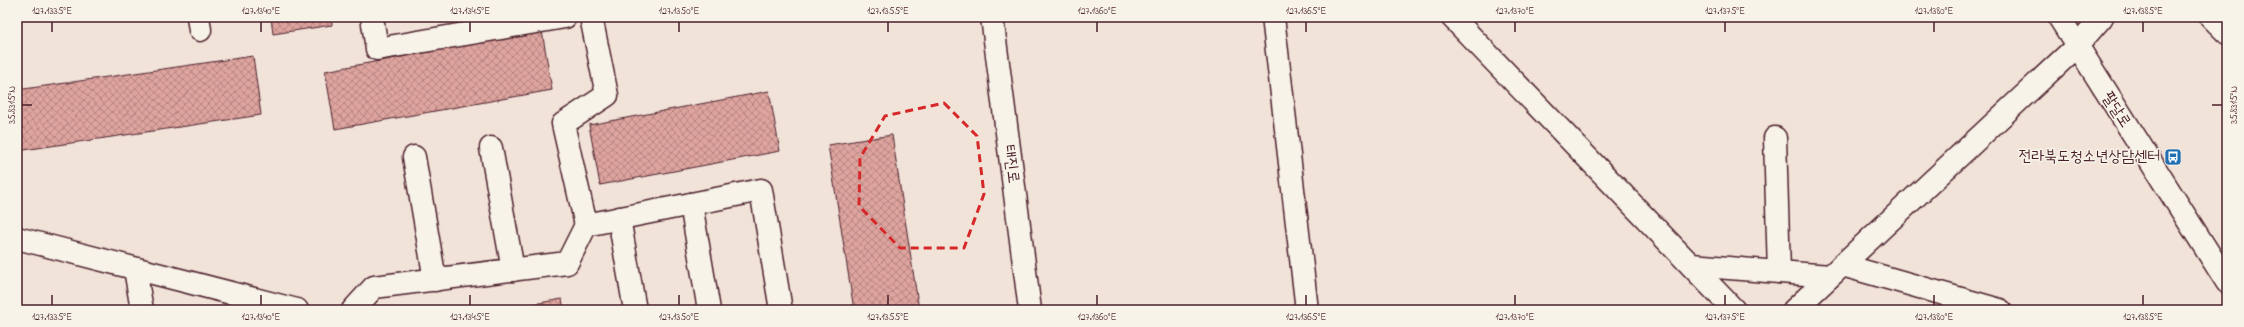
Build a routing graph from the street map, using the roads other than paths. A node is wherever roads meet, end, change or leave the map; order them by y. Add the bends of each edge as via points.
1 (372, 17) edge
2 (565, 17) edge
3 (591, 17) edge
4 (992, 17) edge
5 (1273, 17) edge
6 (1452, 17) edge
7 (2059, 17) edge
8 (2102, 17) edge
9 (2211, 17) edge
10 (2227, 33) edge
11 (2076, 47) junction
12 (1775, 138) dead end
13 (490, 148) dead end
14 (414, 157) dead end
15 (691, 204) junction
16 (619, 218) junction
17 (586, 225) junction
18 (17, 238) edge
19 (1691, 265) junction
20 (135, 269) junction
21 (513, 270) junction
22 (1836, 271) junction
23 (1779, 272) junction
24 (435, 280) junction
25 (2227, 282) edge
26 (1959, 304) edge
27 (142, 310) edge
28 (297, 310) edge
29 (353, 310) edge
30 (635, 310) edge
31 (709, 310) edge
32 (781, 310) edge
33 (1030, 310) edge
34 (1307, 310) edge
35 (1734, 310) edge
36 (1794, 310) edge
37 (2000, 310) edge

1 - 2 street via 377,50
3 - 17 street via 607,95 563,124
4 - 33 street, 태진로
5 - 34 street
6 - 19 street
7 - 11 street, 팔달로
8 - 11 street
9 - 10 street
11 - 22 street
11 - 25 street, 팔달로
12 - 23 street
13 - 21 street
14 - 24 street
15 - 16 street
15 - 31 street
15 - 32 street via 761,190
16 - 17 street
16 - 30 street
17 - 21 street via 567,263
18 - 20 street
19 - 23 street
19 - 35 street
20 - 27 street
20 - 28 street
21 - 24 street
22 - 23 street
22 - 26 street
22 - 36 street
24 - 29 street via 374,287
26 - 37 street

